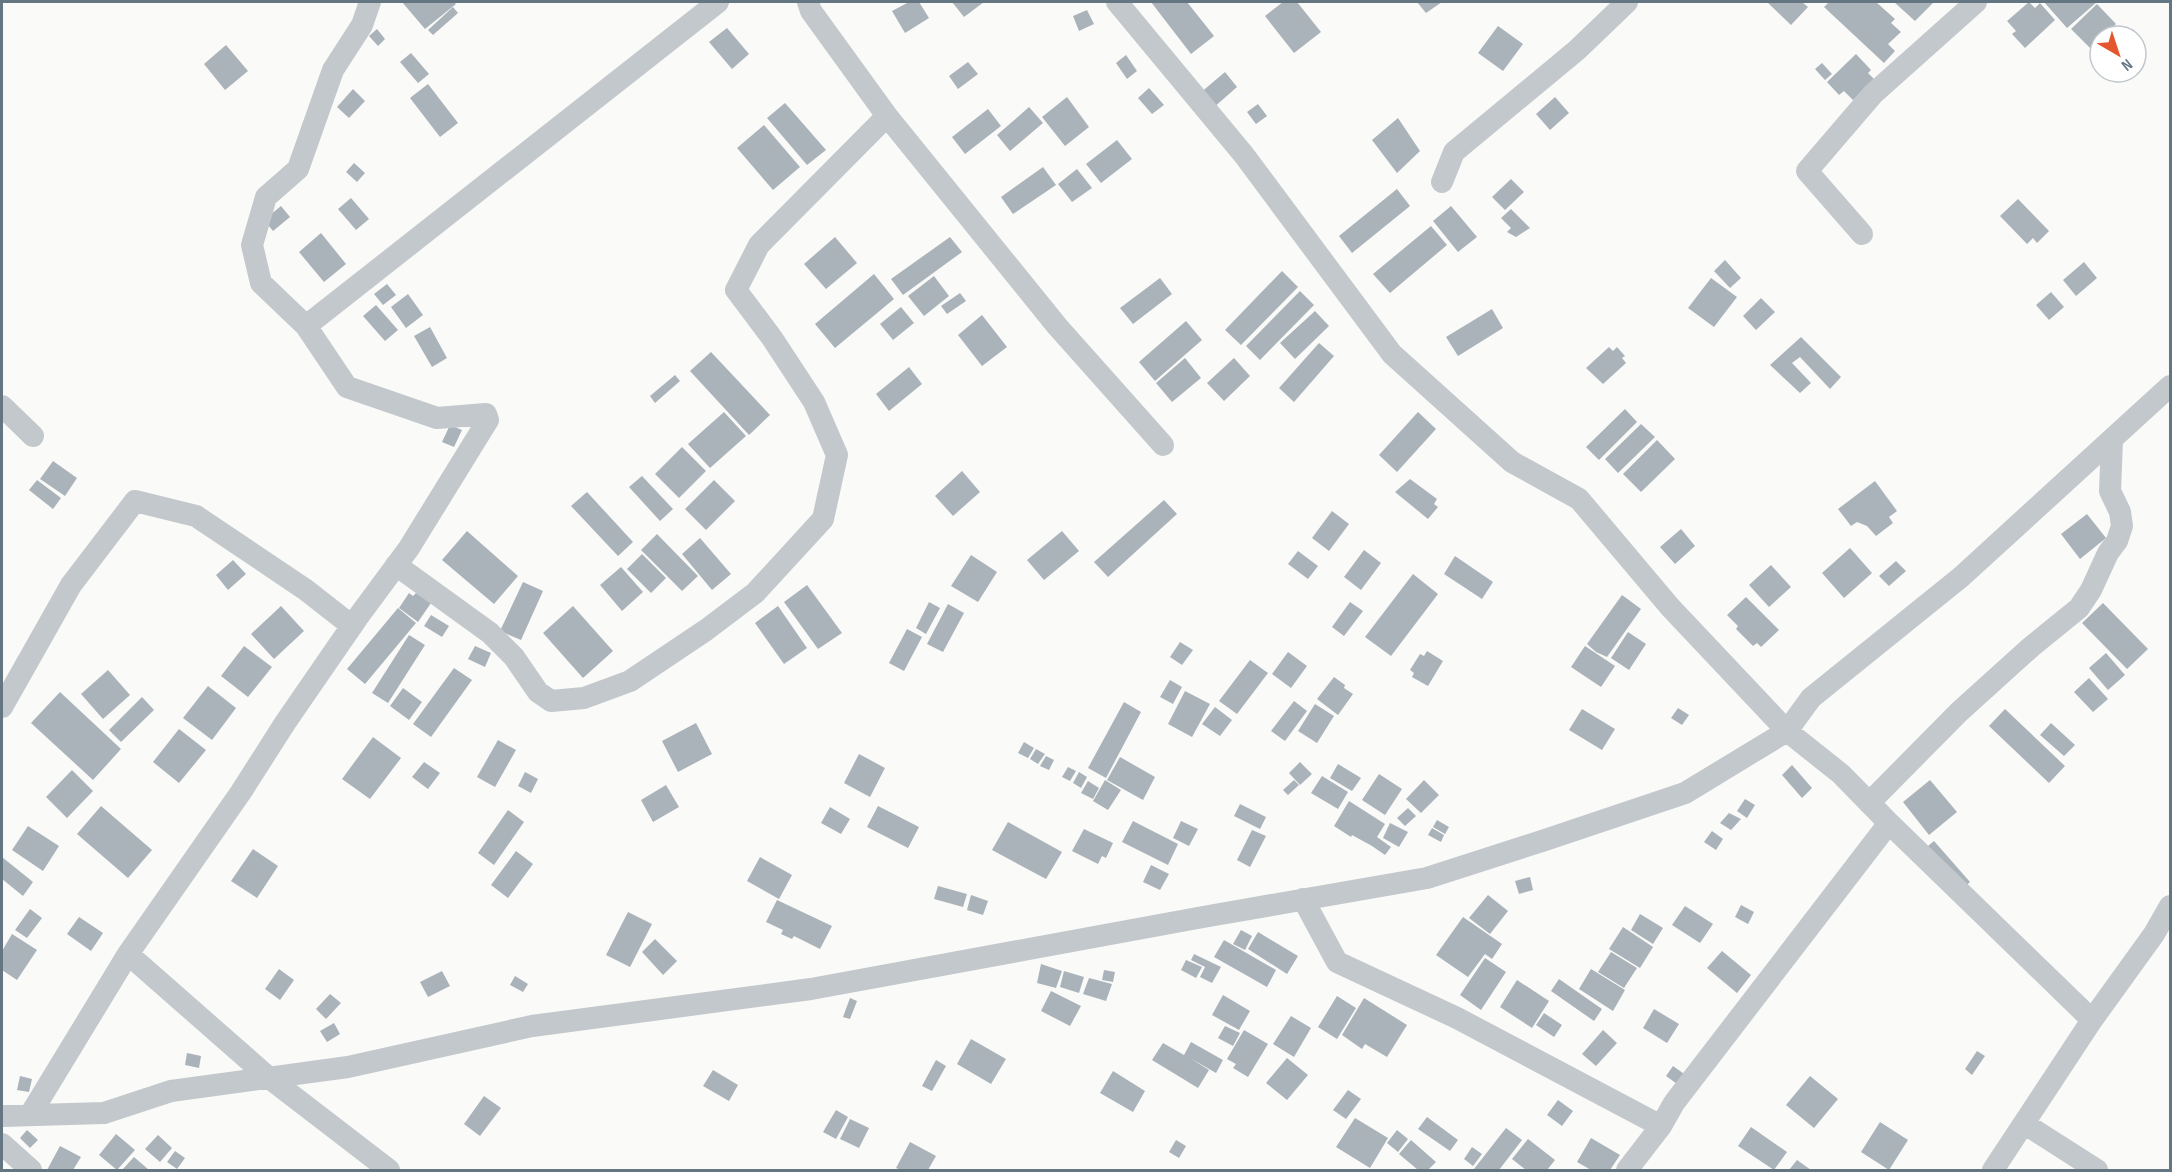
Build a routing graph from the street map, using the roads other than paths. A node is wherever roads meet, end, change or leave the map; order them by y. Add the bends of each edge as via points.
1 (370, 2) edge
2 (718, 2) edge
3 (808, 2) edge
4 (1117, 2) edge
5 (1627, 2) edge
6 (1976, 2) edge
7 (886, 116) junction
8 (1442, 182) dead end
9 (1862, 234) dead end
10 (306, 326) junction
11 (2170, 386) edge
12 (2, 406) edge
13 (33, 436) dead end
14 (2112, 440) junction
15 (1163, 445) dead end
16 (396, 565) junction
17 (352, 626) junction
18 (2, 707) edge
19 (1787, 731) junction
20 (1869, 803) junction
21 (1889, 823) junction
22 (1303, 899) junction
23 (2170, 906) edge
24 (2162, 939) edge
25 (128, 954) junction
26 (2092, 1020) junction
27 (268, 1077) junction
28 (30, 1115) junction
29 (2, 1116) edge
30 (2025, 1124) junction
31 (1661, 1126) junction
32 (2, 1144) edge
33 (31, 1170) edge
34 (389, 1170) edge
35 (1627, 1170) edge
36 (1993, 1170) edge
37 (2097, 1170) edge

1 - 10 street via 362,25 333,70 298,169 266,197 252,245 261,283
2 - 10 street
3 - 7 street
4 - 19 street via 1244,155 1392,354 1512,462 1579,499 1670,607
5 - 8 street via 1577,50 1454,152
6 - 9 street via 1874,94 1807,171
7 - 15 street via 1057,326
7 - 16 street via 759,245 736,290 814,402 837,455 823,519 755,593 630,681 584,698 551,701 538,692 514,657 490,633
10 - 16 street via 346,387 437,418 486,414 488,420
11 - 14 street
12 - 13 street
14 - 19 street via 1961,577 1811,698
14 - 20 street via 2110,491 2117,501 2122,526 2079,608 1959,712
16 - 17 street
17 - 18 street via 196,516 135,501 71,585
17 - 25 street
19 - 20 street via 1841,774
19 - 22 street via 1685,793 1428,878
20 - 21 street
21 - 26 street
21 - 31 street via 1681,1093
22 - 27 street via 811,989 532,1026 348,1067
22 - 31 street via 1337,962 1457,1018
23 - 24 street
24 - 26 street
25 - 27 street
25 - 28 street
26 - 30 street
27 - 28 street via 171,1091 104,1113
27 - 34 street
28 - 29 street
30 - 36 street
30 - 37 street
31 - 35 street
32 - 33 street

